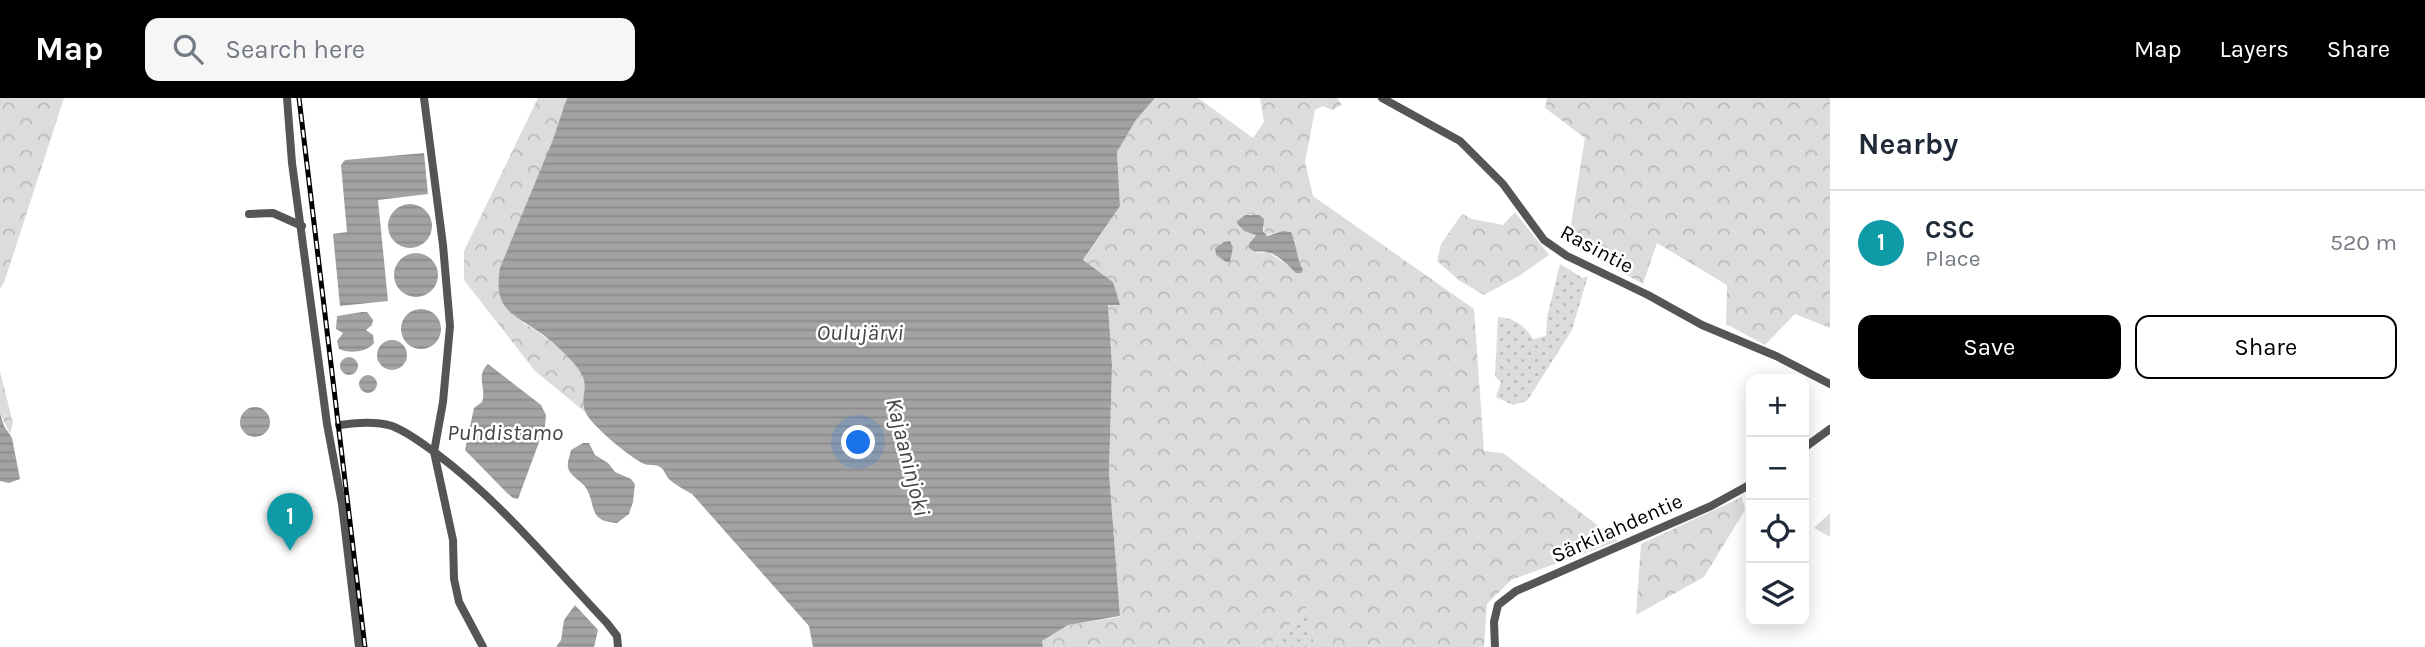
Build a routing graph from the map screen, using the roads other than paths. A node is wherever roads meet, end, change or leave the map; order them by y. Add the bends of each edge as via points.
1 (288, 98) edge
2 (424, 98) edge
3 (1382, 98) edge
4 (249, 214) dead end
5 (302, 226) junction
6 (1830, 384) edge
7 (339, 425) dead end
8 (1830, 429) edge
9 (1809, 444) edge
10 (434, 452) junction
11 (1746, 487) edge
12 (359, 647) edge
13 (483, 647) edge
14 (618, 647) edge
15 (1495, 647) edge

1 - 5 street
2 - 10 street via 450,326
3 - 6 street, Rasintie via 1460,141 1503,184 1544,240 1567,256
4 - 5 street via 273,213
5 - 12 street
7 - 10 street via 374,422 394,427
8 - 9 street
10 - 13 street via 453,540 459,601
10 - 14 street via 492,499 613,631
11 - 15 street, Särkilahdentie via 1516,591 1498,604

